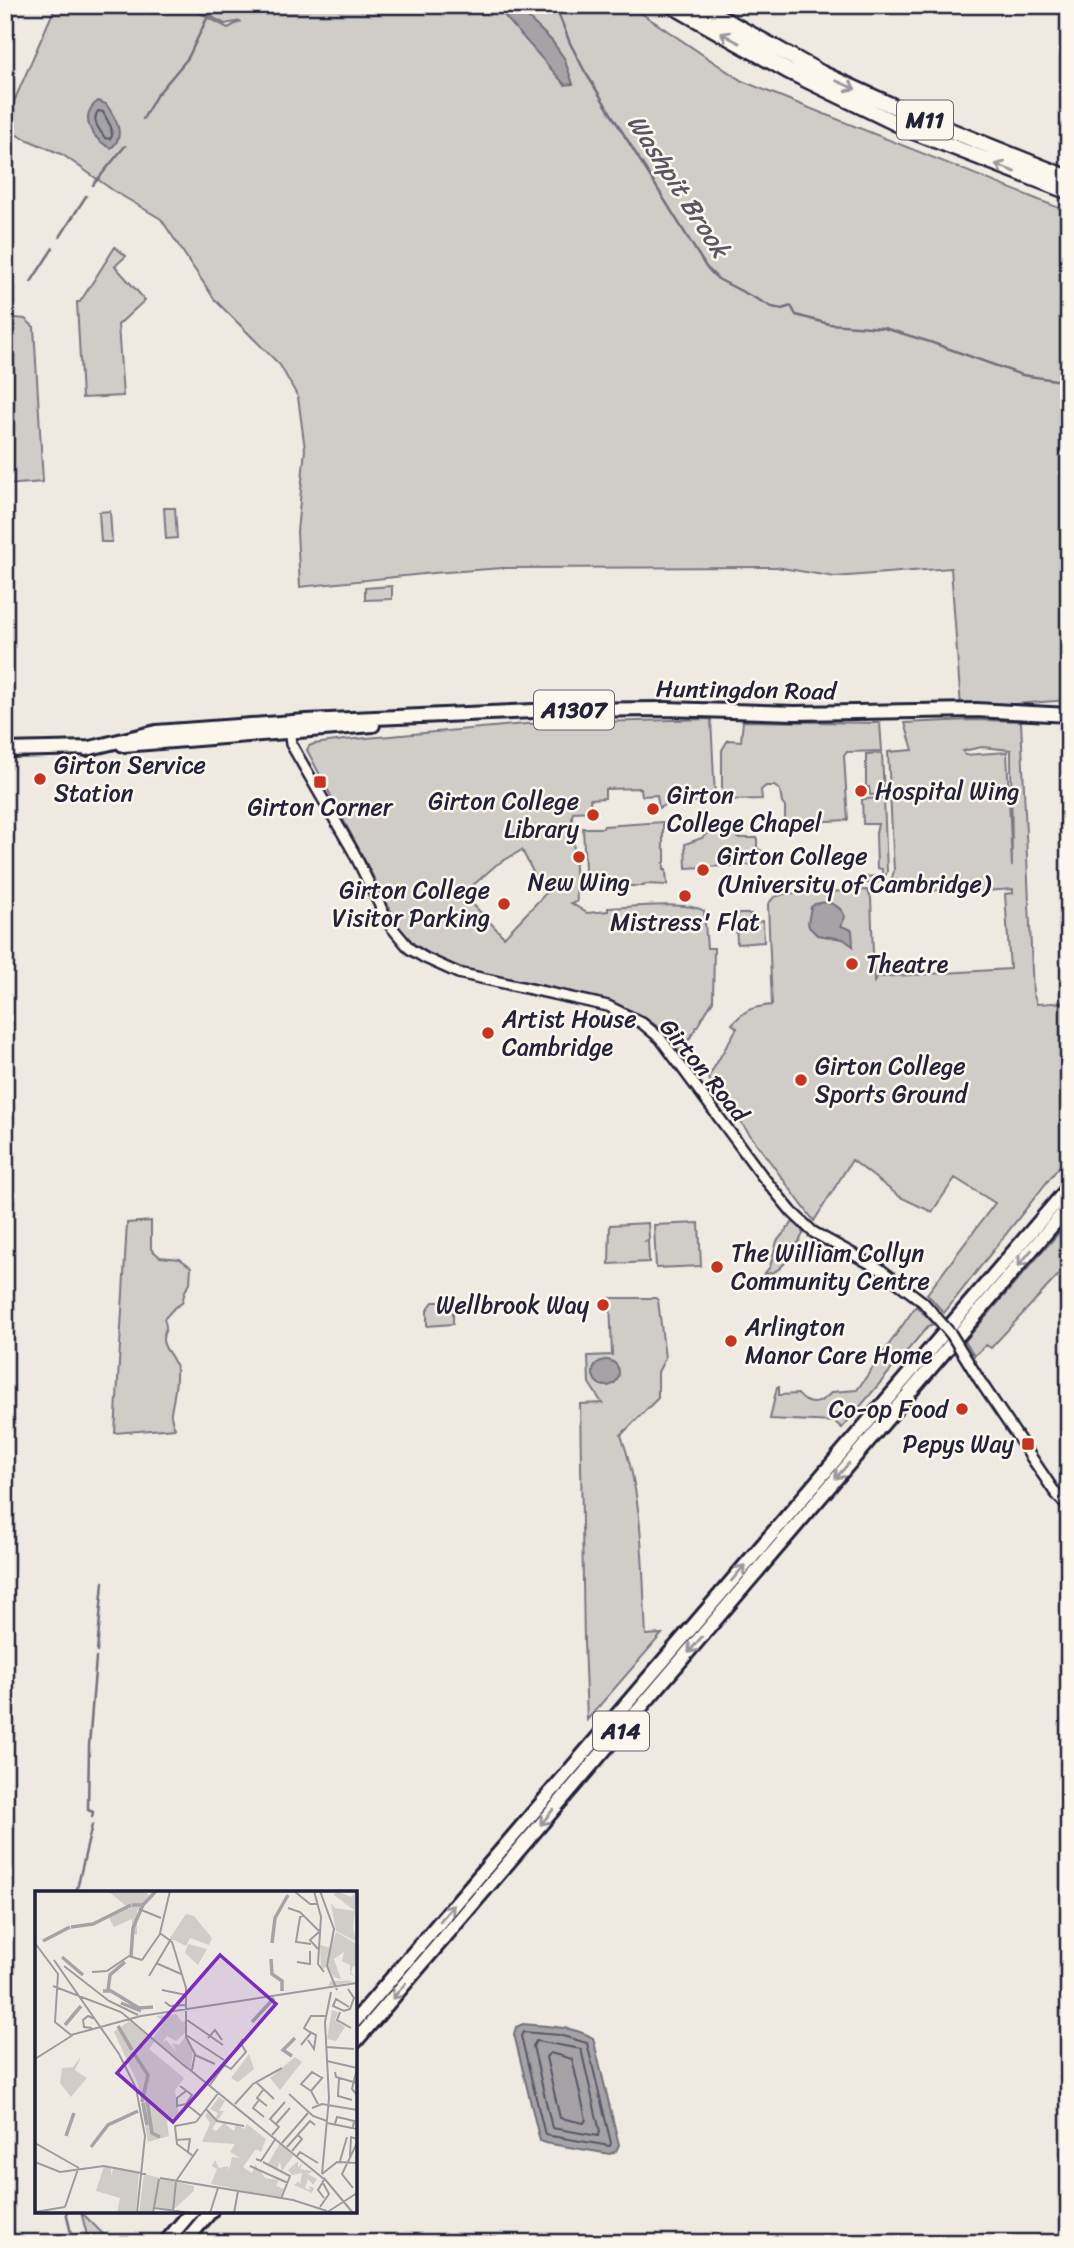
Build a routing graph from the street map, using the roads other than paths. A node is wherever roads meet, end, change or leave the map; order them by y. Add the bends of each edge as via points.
1 (671, 5) edge
2 (698, 5) edge
3 (1069, 178) edge
4 (1069, 192) edge
5 (1069, 715) edge
6 (289, 727) junction
7 (5, 750) edge
8 (1069, 1187) edge
9 (1069, 1206) edge
10 (1069, 1510) edge
11 (357, 2019) edge
12 (357, 2040) edge
13 (190, 2213) edge
14 (209, 2213) edge
15 (165, 2243) edge
16 (184, 2243) edge

4 -> 1 highway, M11 via 914,132 796,75
2 -> 3 highway, M11 via 821,74
5 - 6 main road, Huntingdon Road / A1307 via 650,708 422,718 354,728
6 - 7 main road, Huntingdon Road / A1307 via 156,732 86,749
6 - 10 street, Girton Road, bridge via 291,744 389,924 410,949 458,972 608,1006 660,1038 792,1212 813,1232 880,1269 923,1302 951,1334
11 -> 8 main road, A14
9 -> 12 main road, A14
13 - 15 main road
14 - 16 main road

